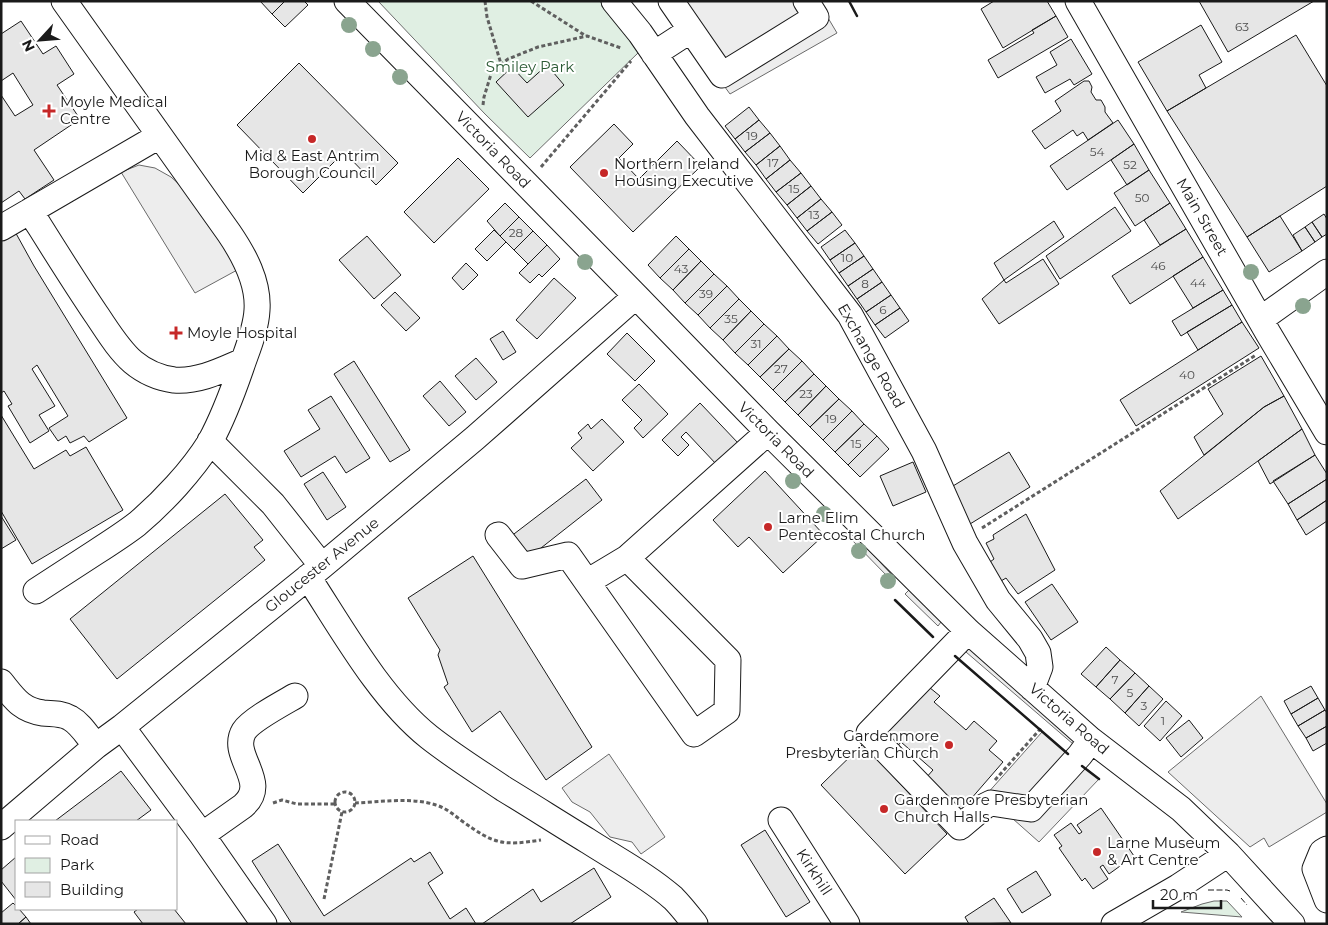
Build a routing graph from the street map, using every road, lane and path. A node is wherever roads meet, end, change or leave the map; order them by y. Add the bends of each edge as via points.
1 (64, 1) edge
2 (347, 1) edge
3 (485, 1) edge
4 (531, 1) edge
5 (614, 1) edge
6 (671, 1) edge
7 (806, 1) edge
8 (1078, 1) edge
9 (691, 30) junction
10 (587, 36) junction
11 (625, 49) dead end
12 (643, 57) junction
13 (501, 64) junction
14 (482, 106) dead end
15 (160, 136) junction
16 (526, 184) junction
17 (30, 211) junction
18 (1, 228) edge
19 (1327, 272) edge
20 (636, 296) junction
21 (1261, 319) junction
22 (1257, 354) dead end
23 (244, 361) junction
24 (768, 432) junction
25 (1327, 432) edge
26 (210, 441) junction
27 (498, 535) dead end
28 (964, 540) junction
29 (627, 558) junction
30 (315, 571) junction
31 (587, 582) junction
32 (36, 591) dead end
33 (968, 631) junction
34 (1, 682) edge
35 (1032, 688) junction
36 (295, 696) dead end
37 (1044, 724) dead end
38 (122, 727) junction
39 (1091, 740) junction
40 (96, 746) junction
41 (995, 781) dead end
42 (355, 803) junction
43 (335, 804) junction
44 (268, 806) dead end
45 (342, 812) junction
46 (780, 820) dead end
47 (560, 824) junction
48 (1, 827) edge
49 (202, 835) junction
50 (1327, 848) edge
51 (1228, 854) junction
52 (324, 899) dead end
53 (1327, 900) edge
54 (264, 924) edge
55 (695, 924) edge
56 (847, 924) edge
57 (1114, 924) edge
58 (1292, 924) edge

1 - 15 street
2 - 16 street, Victoria Road
3 - 13 path
4 - 10 path
5 - 12 street, Exchange Road via 640,33
6 - 9 street
7 - 9 street via 816,17 722,75
8 - 21 street, Main Street
9 - 12 street
10 - 11 path
10 - 13 path via 538,47
12 - 16 path
12 - 28 street, Exchange Road via 697,116 850,315 924,451
13 - 14 path via 492,71
15 - 17 street
15 - 23 street via 229,233 251,275 257,310
16 - 20 street, Victoria Road
17 - 18 street
17 - 23 street via 112,338 138,366 156,376 183,380 211,374
19 - 21 street
20 - 24 street, Victoria Road
20 - 30 street, Gloucester Avenue via 475,438
21 - 25 street, Main Street
22 - 28 path
23 - 26 street via 229,403
24 - 29 street
24 - 33 street, Victoria Road
26 - 30 street via 273,504
26 - 32 street via 175,487 137,524
27 - 31 street via 522,566 568,555
28 - 35 street, Exchange Road via 998,600 1038,653 1040,666
29 - 31 street
29 - 31 street via 728,660 727,710 694,734
30 - 38 street, Gloucester Avenue
30 - 47 street via 364,662 414,723 474,769
33 - 35 street, Victoria Road
33 - 39 street via 869,733 960,827 991,803 1031,809
34 - 40 street via 29,710 60,714 74,720
35 - 39 street, Victoria Road
36 - 49 street via 246,728 241,748 252,779 252,794 244,806
37 - 41 path
38 - 40 street, Gloucester Avenue
38 - 49 street
39 - 51 street, Victoria Road via 1181,809
40 - 48 street, Gloucester Avenue
42 - 43 path via 352,795 344,793 336,798
42 - 45 path via 351,811
42 - 47 path via 414,801 435,804 485,837 506,843 558,837
43 - 44 path via 297,804 282,800
43 - 45 path
45 - 52 path
46 - 56 street, Kirkhill
47 - 55 street via 654,884 685,910
49 - 54 street
50 - 53 street via 1315,869
51 - 57 street
51 - 58 street, Victoria Road

